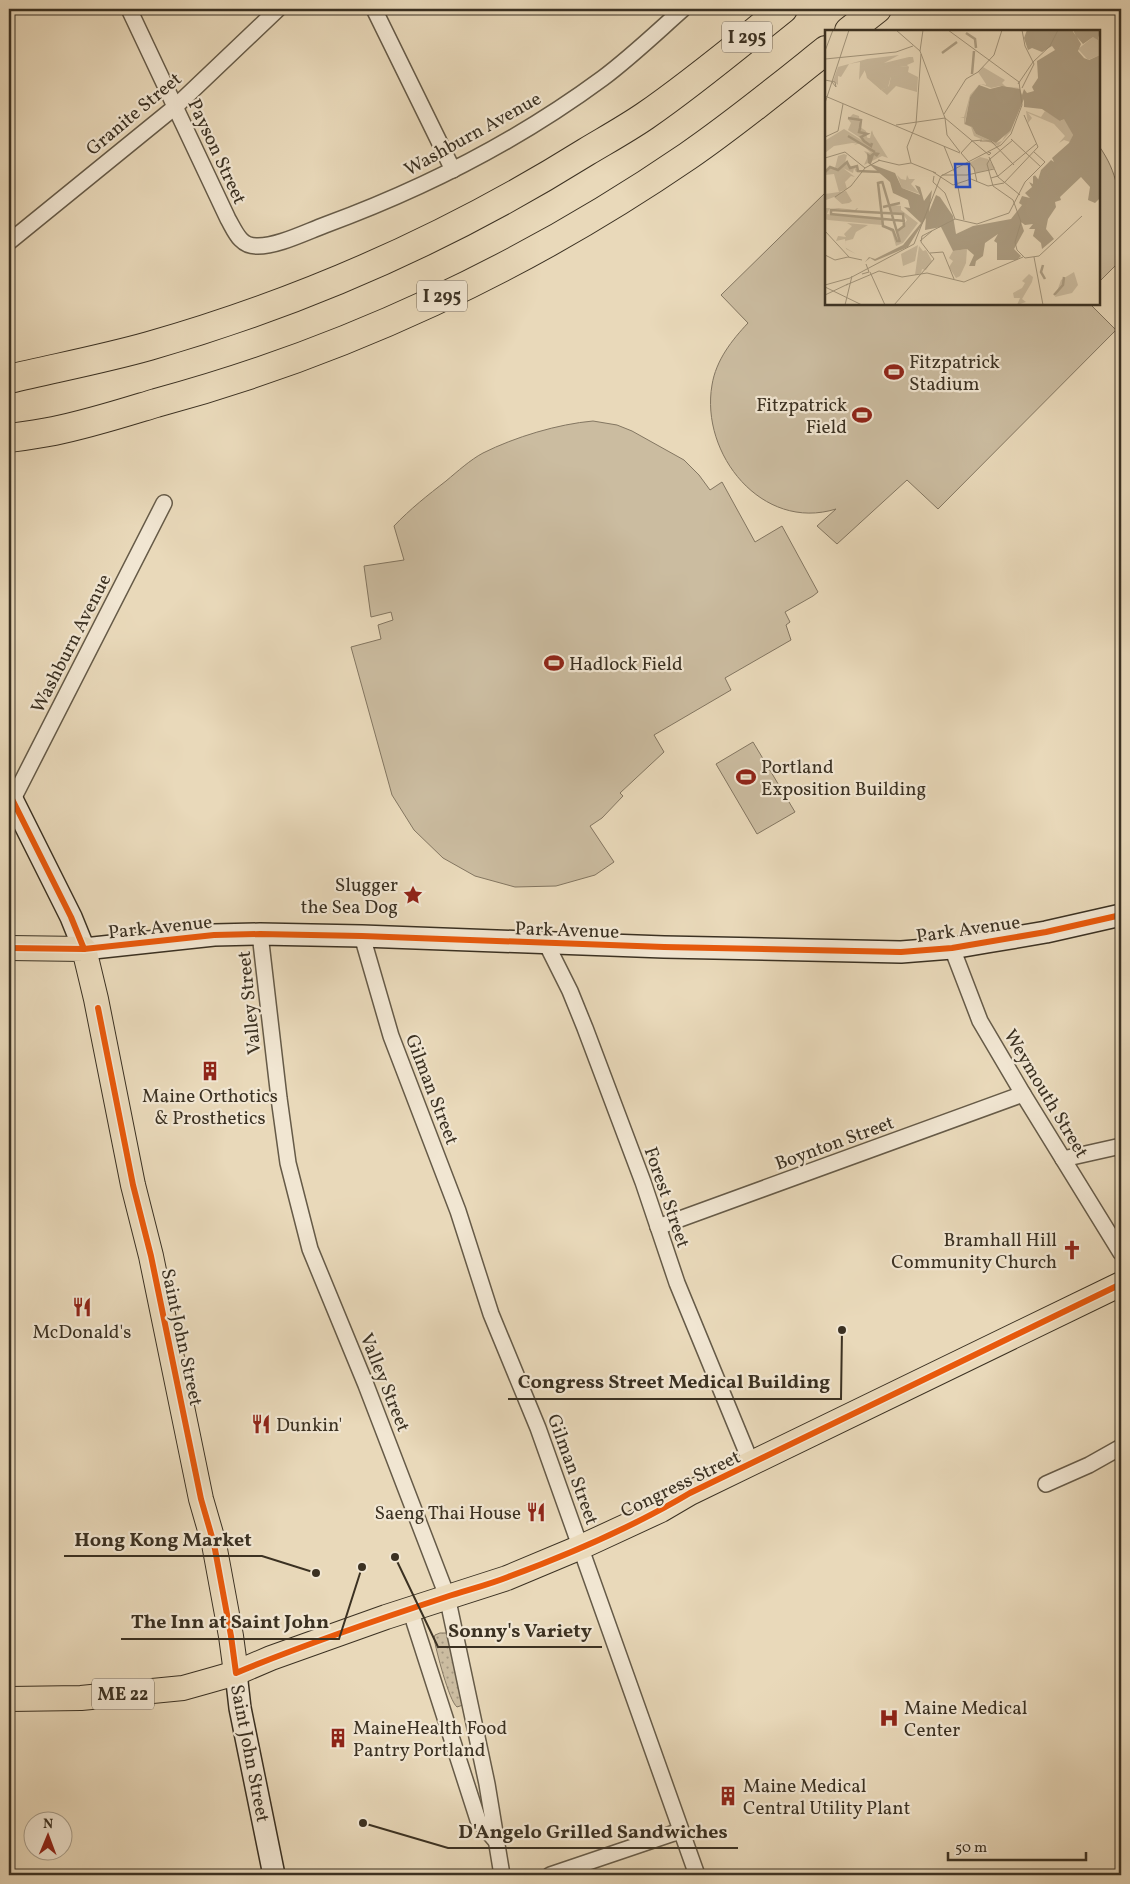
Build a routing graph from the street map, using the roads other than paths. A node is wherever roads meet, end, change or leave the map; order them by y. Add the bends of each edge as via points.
1 (129, 9) edge
2 (278, 9) edge
3 (374, 9) edge
4 (683, 9) edge
5 (783, 9) edge
6 (878, 9) edge
7 (850, 30) edge
8 (825, 51) edge
9 (175, 107) junction
10 (453, 170) junction
11 (9, 242) edge
12 (255, 246) joint
13 (9, 378) edge
14 (55, 431) junction
15 (9, 438) edge
16 (9, 444) edge
17 (164, 503) dead end
18 (10, 797) edge
19 (1121, 915) edge
20 (260, 934) junction
21 (362, 936) junction
22 (546, 942) junction
23 (9, 948) edge
24 (952, 948) junction
25 (84, 949) junction
26 (1023, 1094) junction
27 (1121, 1146) edge
28 (1063, 1159) junction
29 (658, 1227) junction
30 (1121, 1253) edge
31 (1121, 1284) edge
32 (1121, 1447) edge
33 (752, 1465) junction
34 (1046, 1484) dead end
35 (581, 1547) junction
36 (447, 1596) junction
37 (410, 1609) junction
38 (236, 1672) junction
39 (9, 1699) edge
40 (680, 1830) junction
41 (496, 1842) junction
42 (274, 1875) edge
43 (502, 1875) edge
44 (550, 1875) edge
45 (697, 1875) edge

1 - 9 street, Payson Street
2 - 9 street, Granite Street
3 - 10 street
4 - 10 street, Washburn Avenue via 603,78 539,122
5 - 13 highway, I 295 via 645,116 542,180 462,224 350,274 230,320 148,346
6 - 7 highway
8 - 14 highway, I 295 via 687,156 599,213 509,264 386,324 291,362 201,391
9 - 11 street, Granite Street
9 - 12 street, Payson Street via 240,240
10 - 12 street, Washburn Avenue via 368,209 274,243
14 - 15 highway, I 295
14 - 16 highway
17 - 18 street, Washburn Avenue
18 - 25 main road, Saint John Street
19 - 24 main road, Park Avenue
20 - 21 main road, Park Avenue
20 - 25 main road, Park Avenue via 214,935
20 - 36 street, Valley Street via 288,1163 310,1249 370,1394
21 - 22 main road, Park Avenue
21 - 35 street, Gilman Street via 390,1036 458,1211 491,1314 538,1428
22 - 24 main road, Park Avenue via 857,952
22 - 29 street, Forest Street via 585,1028
23 - 25 main road, Park Avenue
24 - 26 street, Weymouth Street via 980,1021
25 - 38 main road, Saint John Street via 132,1185 151,1256 201,1499 214,1544
26 - 28 street, Weymouth Street
26 - 29 street, Boynton Street
27 - 28 street
28 - 30 street, Weymouth Street
29 - 33 street, Forest Street via 677,1283
31 - 33 main road, Congress Street
32 - 34 street
33 - 35 main road, Congress Street
35 - 36 main road, Congress Street via 507,1578
35 - 40 street, Gilman Street
36 - 37 main road, Congress Street
36 - 41 street, Valley Street via 487,1784
37 - 38 main road, Congress Street
37 - 41 street, Valley Street via 478,1820
38 - 39 main road, Congress Street / ME 22 via 182,1688 82,1698
38 - 42 main road, Saint John Street via 240,1708
40 - 44 street
40 - 45 street, Gilman Street
41 - 43 street, Valley Street

